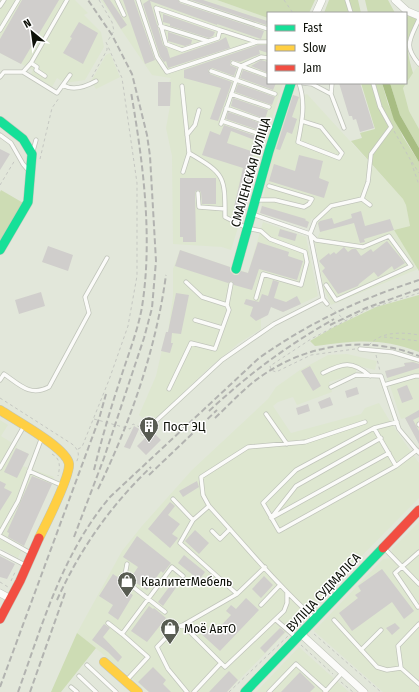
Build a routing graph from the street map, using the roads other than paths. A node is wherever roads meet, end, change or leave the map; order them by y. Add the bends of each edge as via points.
1 (4, 0) edge
2 (18, 0) edge
3 (67, 0) edge
4 (117, 0) edge
5 (138, 0) edge
6 (181, 0) edge
7 (322, 0) edge
8 (347, 0) edge
9 (395, 0) edge
10 (0, 6) edge
11 (316, 12) edge
12 (351, 12) edge
13 (124, 15) dead end
14 (419, 16) edge
15 (419, 19) edge
16 (160, 26) junction
17 (267, 29) edge
18 (0, 30) edge
19 (220, 30) junction
20 (208, 41) junction
21 (267, 41) edge
22 (258, 42) junction
23 (267, 58) edge
24 (31, 63) junction
25 (233, 63) dead end
26 (418, 64) edge
27 (241, 66) junction
28 (0, 70) edge
29 (210, 71) dead end
30 (4, 72) junction
31 (23, 72) junction
32 (70, 74) dead end
33 (44, 76) dead end
34 (267, 76) edge
35 (0, 77) edge
36 (236, 80) junction
37 (96, 81) dead end
38 (291, 84) edge
39 (299, 84) edge
40 (312, 84) edge
41 (332, 84) edge
42 (373, 84) edge
43 (63, 85) junction
44 (182, 86) dead end
45 (231, 94) junction
46 (275, 94) dead end
47 (331, 94) junction
48 (269, 107) dead end
49 (226, 108) junction
50 (199, 110) dead end
51 (0, 121) edge
52 (263, 121) dead end
53 (302, 121) junction
54 (344, 128) dead end
55 (257, 132) dead end
56 (0, 135) edge
57 (187, 135) junction
58 (36, 140) dead end
59 (189, 153) junction
60 (32, 154) junction
61 (30, 172) junction
62 (183, 172) dead end
63 (269, 186) dead end
64 (198, 193) dead end
65 (362, 199) junction
66 (255, 200) junction
67 (370, 205) dead end
68 (225, 209) junction
69 (251, 214) junction
70 (247, 228) junction
71 (310, 234) junction
72 (0, 250) edge
73 (107, 258) dead end
74 (236, 269) dead end
75 (186, 282) dead end
76 (231, 284) dead end
77 (326, 285) dead end
78 (256, 298) dead end
79 (323, 299) junction
80 (327, 304) road end
81 (228, 305) junction
82 (194, 320) dead end
83 (222, 328) junction
84 (360, 349) road end
85 (419, 360) edge
86 (323, 373) dead end
87 (370, 376) junction
88 (419, 376) edge
89 (0, 380) edge
90 (384, 385) junction
91 (331, 387) dead end
92 (169, 389) dead end
93 (0, 410) edge
94 (266, 414) dead end
95 (365, 422) dead end
96 (397, 422) junction
97 (25, 425) junction
98 (374, 428) junction
99 (143, 433) dead end
100 (42, 436) junction
101 (381, 438) junction
102 (287, 444) junction
103 (418, 452) edge
104 (389, 453) junction
105 (396, 466) junction
106 (0, 468) edge
107 (29, 471) junction
108 (59, 484) junction
109 (173, 499) dead end
110 (209, 506) junction
111 (419, 510) edge
112 (272, 518) junction
113 (192, 520) junction
114 (230, 529) junction
115 (212, 531) dead end
116 (0, 533) edge
117 (0, 536) edge
118 (383, 548) junction
119 (0, 552) edge
120 (419, 552) edge
121 (32, 554) junction
122 (23, 564) junction
123 (127, 564) dead end
124 (265, 566) junction
125 (401, 567) junction
126 (183, 576) dead end
127 (419, 584) edge
128 (280, 585) junction
129 (287, 593) junction
130 (237, 594) junction
131 (5, 596) edge
132 (148, 599) junction
133 (261, 605) dead end
134 (418, 607) dead end
135 (165, 612) dead end
136 (313, 618) junction
137 (0, 619) edge
138 (276, 620) junction
139 (334, 620) dead end
140 (108, 623) dead end
141 (419, 624) edge
142 (183, 625) junction
143 (381, 630) dead end
144 (122, 634) junction
145 (297, 638) junction
146 (361, 650) junction
147 (104, 662) dead end
148 (221, 663) junction
149 (87, 665) dead end
150 (401, 668) junction
151 (79, 676) dead end
152 (340, 676) junction
153 (126, 681) junction
154 (419, 684) edge
155 (71, 687) dead end
156 (77, 692) edge
157 (96, 692) edge
158 (116, 692) edge
159 (138, 692) edge
160 (188, 692) edge
161 (194, 692) edge
162 (245, 692) edge
163 (269, 692) edge
164 (326, 692) edge
165 (364, 692) edge

1 - 10 lane
2 - 18 lane
3 - 24 lane
4 - 13 lane
5 - 22 lane via 157,57 167,72
6 - 17 lane
7 - 11 street
8 - 12 lane
9 - 14 street via 407,11
15 - 26 lane via 408,45 409,53
16 - 19 lane via 156,8
16 - 20 lane
16 - 20 lane via 166,44 182,50
19 - 20 lane via 218,38
19 - 22 lane
21 - 22 lane
23 - 27 lane via 261,57
24 - 31 lane
24 - 33 lane
25 - 27 lane
27 - 34 lane
27 - 36 lane
28 - 30 lane
29 - 36 lane
30 - 31 lane
30 - 35 lane
31 - 43 lane via 57,93
32 - 43 lane
36 - 45 lane
36 - 46 lane
37 - 43 lane via 82,87
38 - 66 street, СМАЛЕНСКАЯ ВУЛІЦА
39 - 53 lane via 303,95
40 - 47 lane
41 - 47 lane
42 - 65 lane via 380,107 391,127 371,154 368,182
44 - 57 lane
45 - 48 lane
45 - 49 lane
47 - 54 lane
49 - 52 lane
49 - 55 lane via 221,123
50 - 57 lane via 195,125
51 - 60 street via 20,136 30,147
53 - 53 lane via 298,142 340,158 342,153 321,127
56 - 61 lane via 11,143 22,164
57 - 59 lane
58 - 60 lane
59 - 62 lane
59 - 68 lane via 215,168 225,186
60 - 61 street
61 - 72 street via 28,202
63 - 66 lane via 312,199 304,207 275,200
64 - 68 lane via 199,207
65 - 67 lane
65 - 71 lane via 331,206 315,221
66 - 69 street, СМАЛЕНСКАЯ ВУЛІЦА
68 - 70 lane via 225,217
69 - 70 street, СМАЛЕНСКАЯ ВУЛІЦА
69 - 71 lane
70 - 74 street, СМАЛЕНСКАЯ ВУЛІЦА
70 - 78 lane via 261,231 270,239 305,252 307,262 301,284 263,274
71 - 77 lane via 316,240 363,247 389,236 411,266 336,300
71 - 79 lane
73 - 89 lane via 84,297 88,313 49,386 40,391 30,391 4,374
75 - 81 lane via 202,297
76 - 81 lane
79 - 80 lane
79 - 99 lane via 274,324 239,347
81 - 83 lane via 229,310
82 - 83 lane
83 - 92 lane via 215,349 191,343
84 - 85 lane via 392,352
86 - 87 lane via 341,364 356,366
87 - 90 lane via 381,376
87 - 91 lane via 356,376
88 - 90 lane
90 - 96 lane
93 - 97 street
94 - 102 lane
95 - 102 lane via 305,442
96 - 98 lane
96 - 103 lane via 399,430
97 - 100 street
97 - 106 lane
98 - 101 lane
98 - 112 lane via 296,470 263,502
100 - 107 lane
100 - 108 street via 53,449 65,453 70,464
101 - 104 lane
101 - 112 lane via 296,486
102 - 110 lane via 248,447 201,477 203,495
103 - 105 lane
104 - 105 lane
104 - 112 lane
105 - 112 lane via 279,531
107 - 108 lane
107 - 116 lane via 18,501
108 - 121 street
109 - 113 lane
110 - 113 lane
110 - 114 lane
111 - 118 street, ВУЛІЦА СУДМАЛІСА
113 - 130 lane via 180,543
114 - 115 lane via 220,539
114 - 124 lane
117 - 121 lane
118 - 125 lane
118 - 136 street, ВУЛІЦА СУДМАЛІСА
119 - 122 lane
120 - 125 lane
121 - 122 street
122 - 131 street
123 - 132 lane via 125,575 128,583
124 - 128 lane
124 - 130 lane
125 - 127 lane
125 - 134 lane via 395,573
126 - 132 lane via 172,567
128 - 129 lane
128 - 133 lane
129 - 136 lane
129 - 138 lane via 284,611
130 - 142 lane
131 - 137 street
132 - 135 lane
132 - 144 lane
136 - 145 street, ВУЛІЦА СУДМАЛІСА
138 - 145 lane
138 - 148 lane via 225,667
139 - 146 lane
140 - 144 lane
141 - 150 lane via 398,646
142 - 148 lane
142 - 160 lane via 175,628 157,647 168,669
143 - 146 lane
144 - 153 lane via 148,657
145 - 152 street
145 - 162 street, ВУЛІЦА СУДМАЛІСА
146 - 150 lane via 378,667 387,670
147 - 153 street
148 - 161 lane
149 - 158 lane
150 - 154 lane
151 - 157 lane
152 - 164 lane
152 - 165 street
153 - 159 street
155 - 156 lane
163 - 164 lane via 296,664

